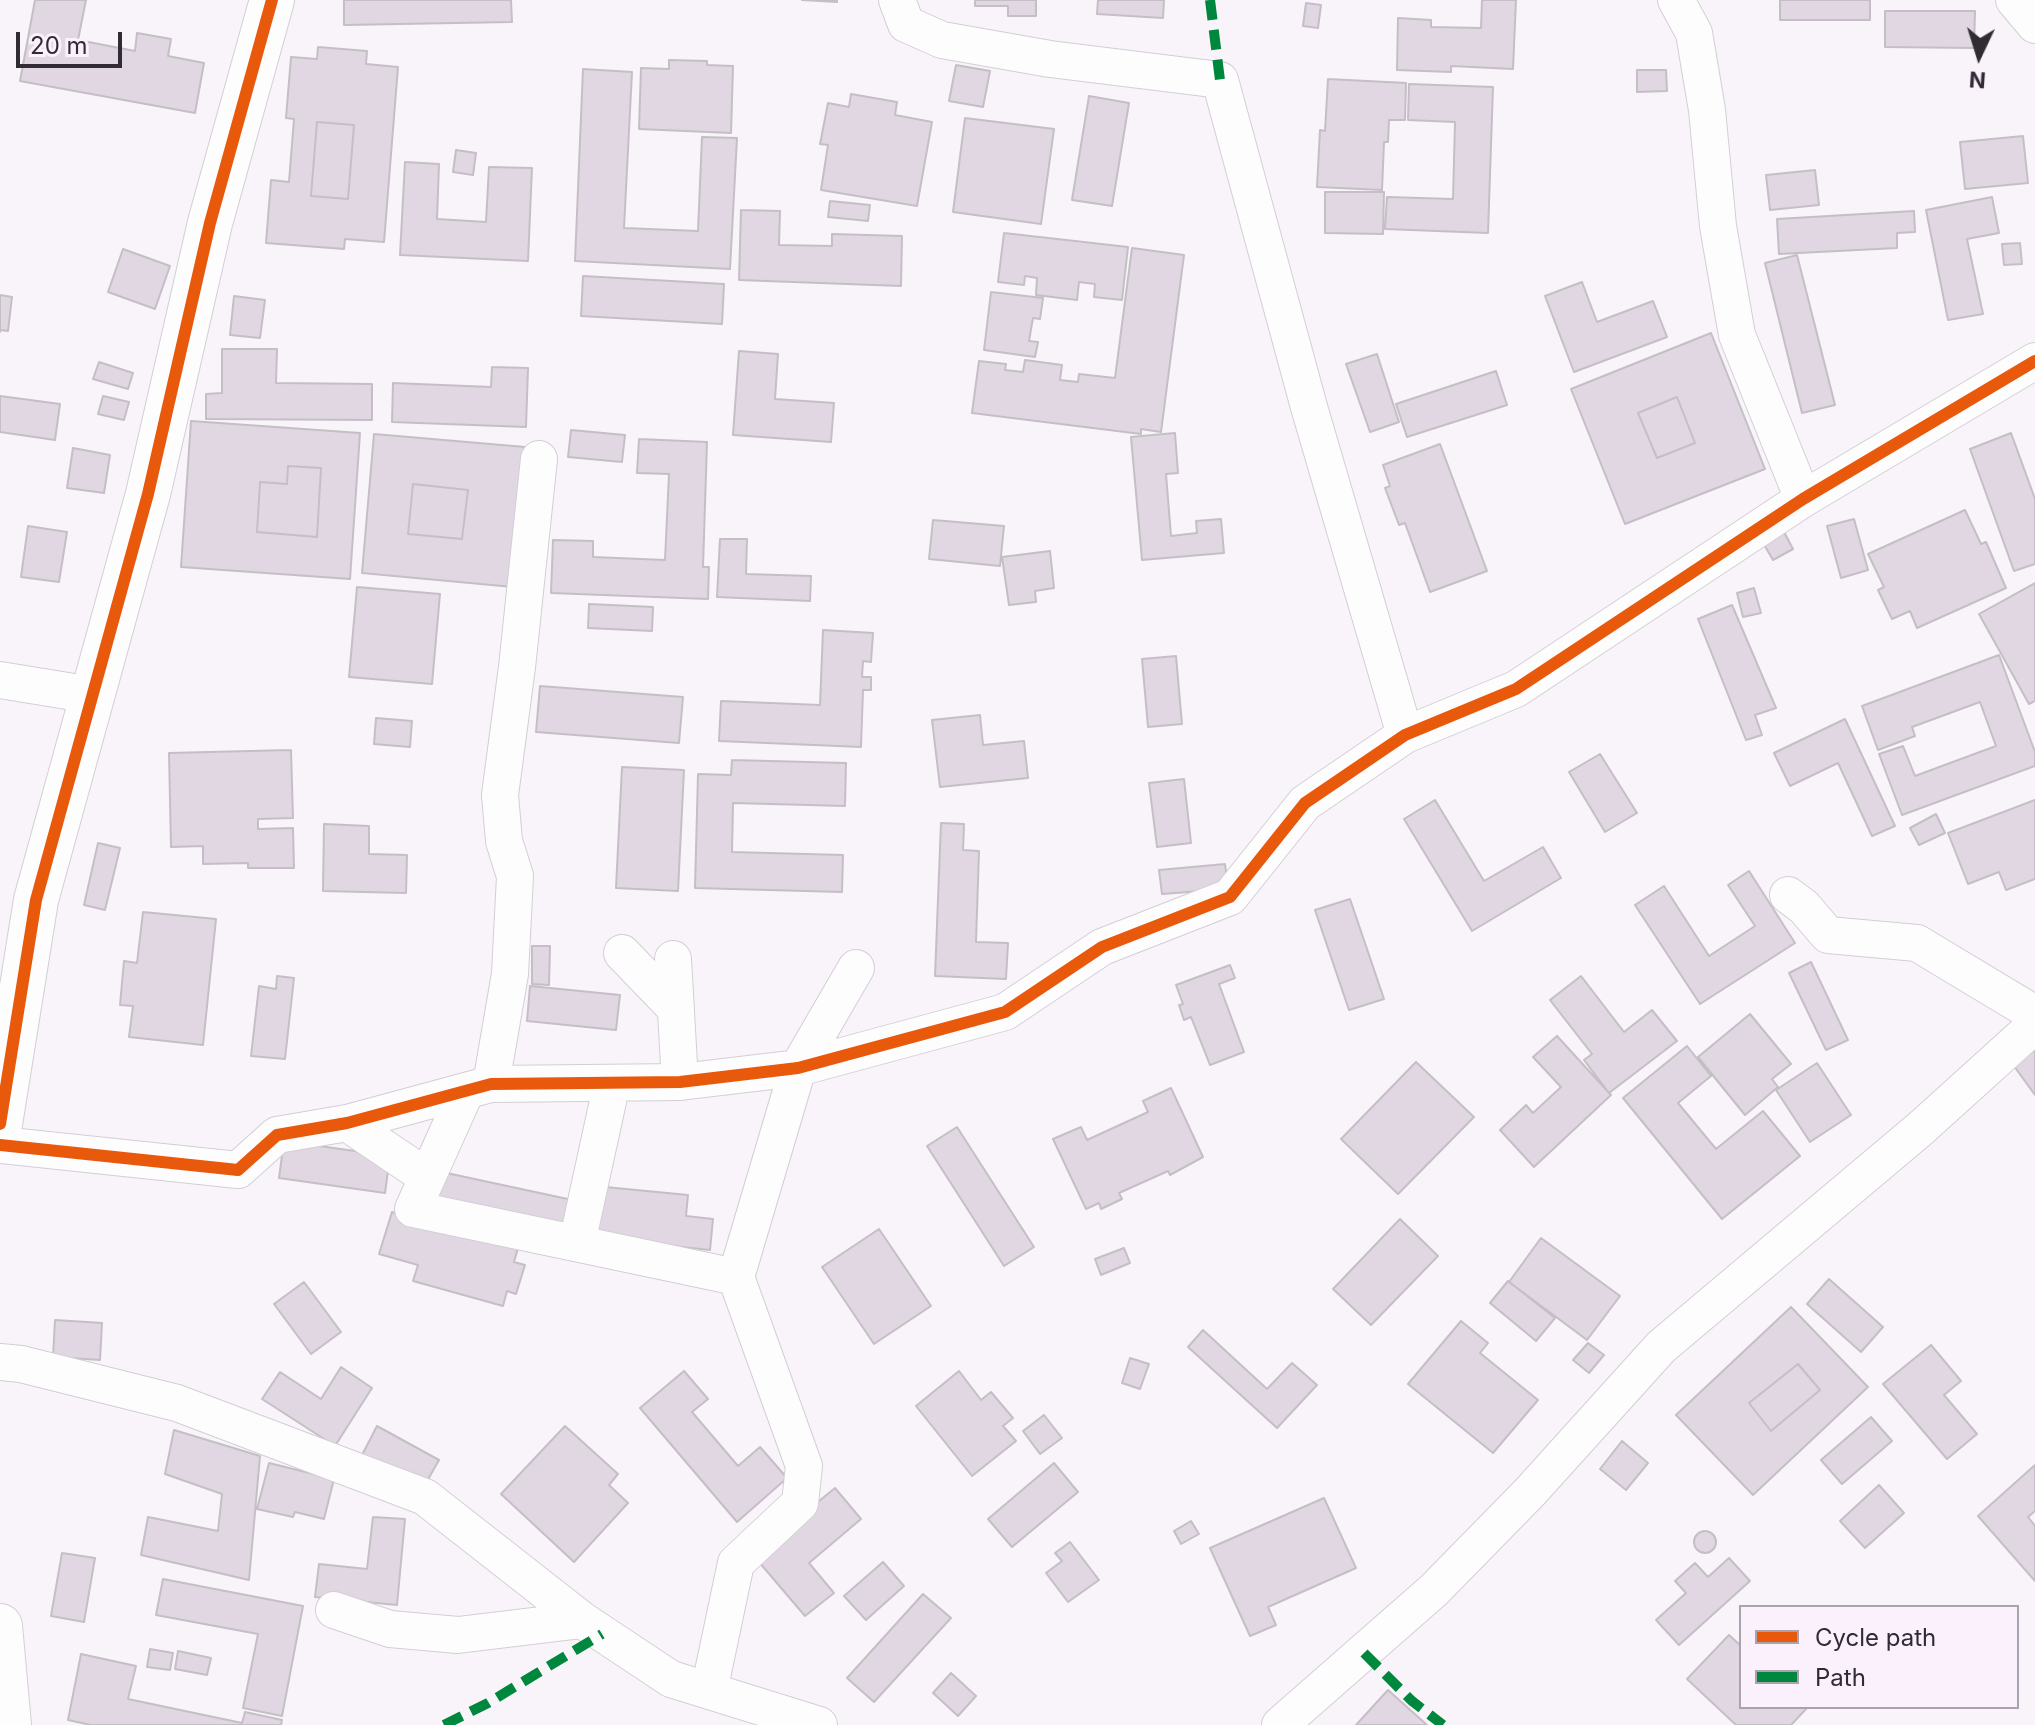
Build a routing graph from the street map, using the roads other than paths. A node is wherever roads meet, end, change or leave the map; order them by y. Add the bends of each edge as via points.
1 (272, 0) edge
2 (897, 0) edge
3 (1676, 0) edge
4 (2014, 0) edge
5 (2035, 25) edge
6 (2035, 361) edge
7 (539, 459) dead end
8 (1803, 499) junction
9 (0, 680) edge
10 (92, 695) junction
11 (1405, 735) junction
12 (1788, 895) dead end
13 (622, 953) dead end
14 (673, 959) dead end
15 (856, 968) dead end
16 (676, 1009) junction
17 (2035, 1014) edge
18 (2035, 1025) edge
19 (798, 1068) junction
20 (680, 1082) junction
21 (612, 1083) junction
22 (478, 1088) junction
23 (347, 1123) junction
24 (0, 1124) edge
25 (0, 1145) edge
26 (427, 1177) junction
27 (577, 1243) junction
28 (736, 1277) junction
29 (0, 1362) edge
30 (334, 1610) dead end
31 (582, 1620) junction
32 (0, 1626) edge
33 (709, 1691) junction
34 (9, 1725) edge
35 (819, 1725) edge
36 (1280, 1725) edge

1 - 10 street via 210,223 148,494
2 - 11 street via 906,24 942,40 1220,80
3 - 8 street via 1694,33 1737,335
4 - 5 street
6 - 8 street
7 - 22 street via 500,795 504,841 515,876 510,974
8 - 11 street via 1516,689
9 - 10 street
10 - 24 street via 36,900
11 - 19 street via 1305,803 1230,897 1102,947 1005,1012
12 - 17 street via 1828,935 1917,943
13 - 16 street
14 - 16 street
15 - 19 street
16 - 20 street
18 - 36 street via 1661,1347 1434,1590
19 - 20 street
19 - 28 street
20 - 21 street
21 - 22 street
21 - 27 street
22 - 23 street
22 - 26 street
23 - 25 street via 277,1135 238,1170
23 - 26 street
26 - 27 street via 413,1209
27 - 28 street
28 - 33 street via 804,1466 800,1503 736,1563
29 - 31 street via 177,1403 425,1497
30 - 31 street via 390,1629 458,1635
31 - 33 street via 671,1679
32 - 34 street
33 - 35 street

